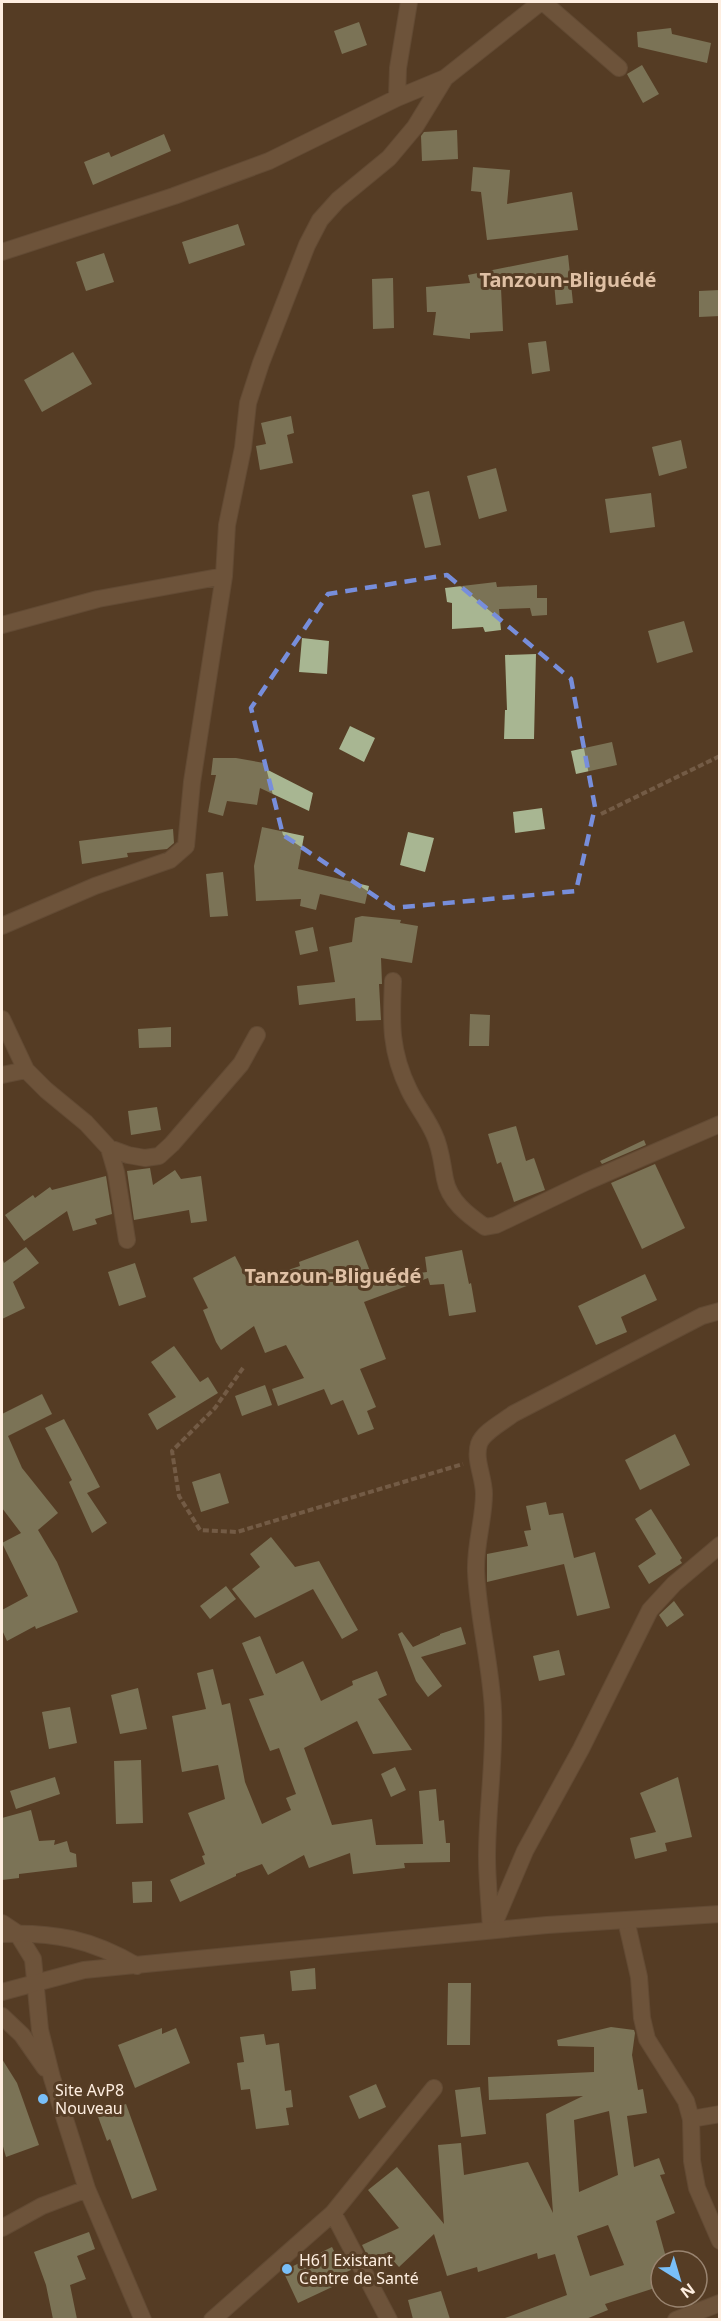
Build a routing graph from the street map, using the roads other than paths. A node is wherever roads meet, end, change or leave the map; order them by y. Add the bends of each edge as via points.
1 (409, 2) edge
2 (542, 2) edge
3 (619, 68) dead end
4 (445, 78) junction
5 (397, 98) junction
6 (2, 252) edge
7 (224, 576) junction
8 (2, 624) edge
9 (2, 926) edge
10 (393, 981) dead end
11 (2, 1019) edge
12 (257, 1035) dead end
13 (26, 1070) junction
14 (2, 1075) edge
15 (720, 1124) edge
16 (109, 1148) junction
17 (127, 1240) dead end
18 (720, 1311) edge
19 (720, 1545) edge
20 (720, 1914) edge
21 (626, 1920) junction
22 (2, 1923) edge
23 (491, 1930) junction
24 (9, 1934) edge
25 (137, 1966) junction
26 (34, 1982) junction
27 (2, 1992) edge
28 (2, 2016) edge
29 (52, 2079) junction
30 (434, 2088) dead end
31 (720, 2114) edge
32 (691, 2119) junction
33 (87, 2189) junction
34 (333, 2213) junction
35 (2, 2228) edge
36 (720, 2241) edge
37 (718, 2302) edge
38 (143, 2319) edge
39 (212, 2319) edge
40 (389, 2319) edge
41 (676, 2319) edge

1 - 5 street
2 - 3 street
2 - 4 street
4 - 5 street
4 - 7 street via 415,126 395,150 338,200 320,220 307,245 248,403 227,525
5 - 6 street via 226,178
7 - 8 street via 98,599
7 - 9 street via 195,760 186,846 170,860 95,886
10 - 15 street via 391,1031 407,1088 434,1134 445,1182 454,1200 485,1227
11 - 13 street
12 - 16 street via 241,1064 159,1156 145,1158
13 - 14 street
13 - 16 street
16 - 17 street
18 - 23 street via 702,1316 513,1414 479,1443 484,1498 476,1569 490,1673 494,1752 487,1858
19 - 23 street via 650,1610 525,1851
20 - 21 street
21 - 23 street
21 - 32 street via 647,2039 686,2102
22 - 24 street
23 - 25 street
24 - 25 street via 67,1936 113,1952
24 - 26 street via 33,1959
25 - 26 street via 84,1970
26 - 27 street
26 - 29 street
28 - 29 street via 22,2035
29 - 33 street
30 - 34 street
31 - 32 street
32 - 36 street via 697,2188
33 - 35 street via 42,2206
33 - 38 street
34 - 39 street
34 - 40 street
37 - 41 street

